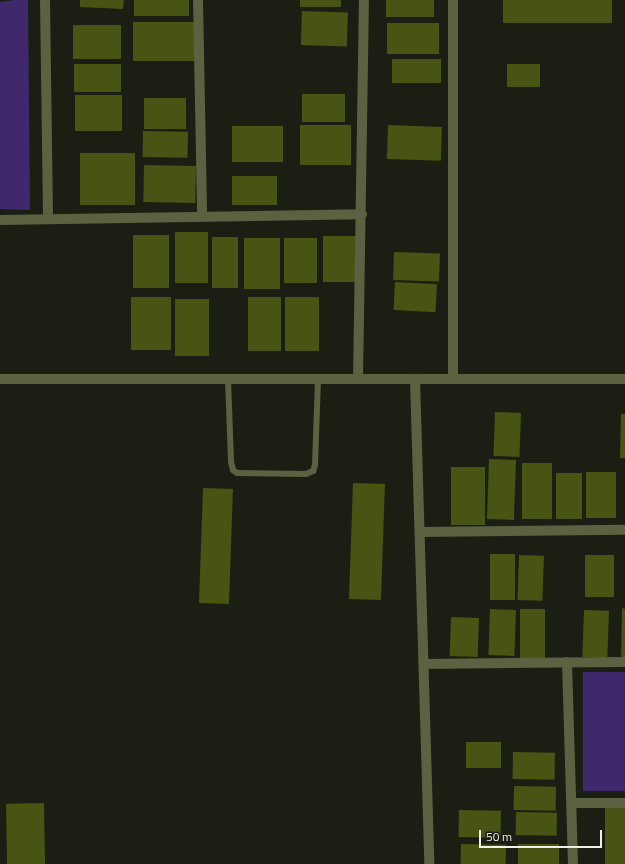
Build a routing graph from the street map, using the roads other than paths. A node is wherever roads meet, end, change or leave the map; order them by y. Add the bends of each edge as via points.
1 (45, 0) edge
2 (198, 0) edge
3 (364, 0) edge
4 (453, 0) edge
5 (362, 214) junction
6 (202, 216) junction
7 (48, 219) junction
8 (0, 220) edge
9 (0, 379) edge
10 (228, 379) junction
11 (318, 379) junction
12 (358, 379) junction
13 (415, 379) junction
14 (453, 379) junction
15 (625, 379) edge
16 (625, 530) edge
17 (420, 532) junction
18 (567, 662) junction
19 (625, 662) edge
20 (424, 664) junction
21 (625, 802) edge
22 (572, 803) junction
23 (429, 864) edge
24 (573, 864) edge

1 - 7 street
2 - 6 street
3 - 5 street
4 - 14 street
5 - 6 street
5 - 12 street
6 - 7 street
7 - 8 street
9 - 10 street
10 - 11 street
10 - 11 lane via 233,470 237,473 306,474 313,470 315,465
11 - 12 street
12 - 13 street
13 - 14 street
13 - 17 street
14 - 15 street
16 - 17 street
17 - 20 street
18 - 19 street
18 - 20 street
18 - 22 street
20 - 23 street
21 - 22 street
22 - 24 street

